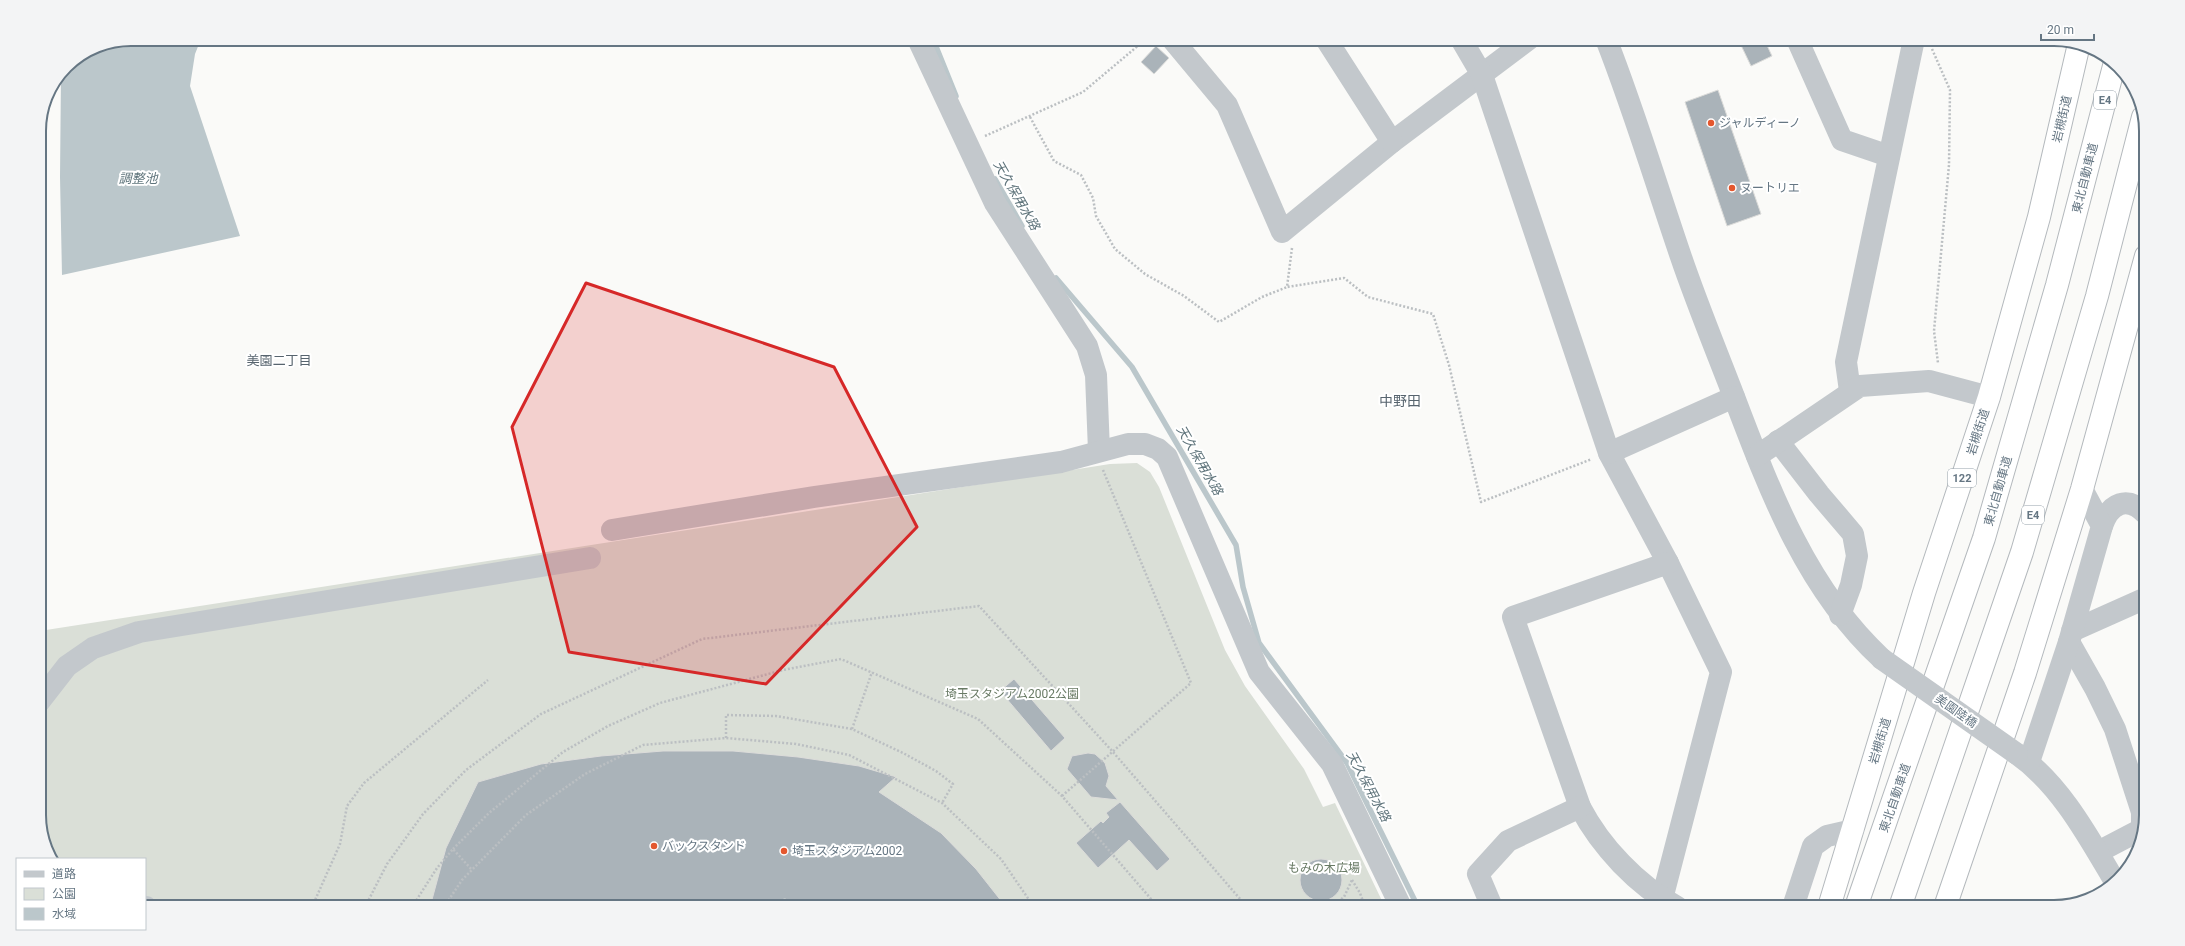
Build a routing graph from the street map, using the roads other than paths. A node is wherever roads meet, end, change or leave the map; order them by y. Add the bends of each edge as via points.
1 (921, 46) edge
2 (1178, 46) edge
3 (1330, 46) edge
4 (1465, 46) edge
5 (1521, 46) edge
6 (1608, 46) edge
7 (1800, 46) edge
8 (1922, 46) edge
9 (2078, 50) edge
10 (2113, 70) edge
11 (1482, 75) junction
12 (2139, 133) edge
13 (1392, 142) junction
14 (1890, 156) junction
15 (2139, 281) edge
16 (1850, 391) junction
17 (1734, 397) junction
18 (1989, 397) junction
19 (1778, 441) junction
20 (1099, 451) junction
21 (1609, 452) junction
22 (1757, 456) junction
23 (2082, 489) junction
24 (2139, 507) edge
25 (2102, 526) junction
26 (612, 530) dead end
27 (590, 558) dead end
28 (1668, 563) junction
29 (2139, 602) edge
30 (1840, 615) junction
31 (2070, 636) junction
32 (46, 693) edge
33 (2023, 758) junction
34 (2139, 802) edge
35 (1580, 807) junction
36 (1853, 830) junction
37 (2137, 832) edge
38 (2098, 852) junction
39 (2112, 877) edge
40 (1398, 900) edge
41 (1489, 900) edge
42 (1666, 900) edge
43 (1670, 900) edge
44 (1795, 900) edge
45 (1831, 900) edge
46 (1858, 900) edge
47 (1902, 900) edge
48 (1947, 900) edge

1 - 20 street via 995,203 1087,346 1096,375
2 - 13 street via 1227,105 1282,232
3 - 13 street
4 - 11 street
5 - 11 street
6 - 17 street, 美園陸橋 via 1682,259
7 - 14 street via 1842,140
8 - 14 street
9 - 18 highway, 岩槻街道 / 122 via 2039,217
10 - 46 highway, 東北自動車道 / E4 via 2057,285 1984,538
11 - 13 street
11 - 21 street
12 - 47 highway, E4 via 2097,296 2022,552
14 - 16 street via 1846,362
15 - 23 highway
16 - 18 street via 1860,386 1929,381
16 - 19 street
17 - 21 street
17 - 22 street, 美園陸橋
18 - 36 highway, 岩槻街道 / 122 via 1924,593
19 - 22 street
19 - 30 street via 1853,534 1857,556 1851,585
20 - 26 street via 1061,462 814,497
20 - 40 street via 1128,444 1145,444 1158,449 1167,457 1259,672 1332,764
21 - 28 street
22 - 30 street, 美園陸橋 via 1781,515 1816,579
23 - 25 street
23 - 48 highway via 2025,673
24 - 25 street via 2127,503 2114,506 2106,513
25 - 31 street
27 - 32 street via 139,632 93,648 67,666
28 - 35 street via 1513,617
28 - 43 street via 1721,672
29 - 31 street
30 - 33 street, 美園陸橋, bridge via 1862,641 1882,658
31 - 33 street
31 - 34 street via 2116,729
33 - 38 street, 美園陸橋 via 2066,804
35 - 41 street via 1508,841 1478,874
35 - 42 street via 1592,830 1618,859
36 - 44 street via 1828,836 1813,846
36 - 45 highway, 岩槻街道 / 122
37 - 38 street
38 - 39 street, 美園陸橋

